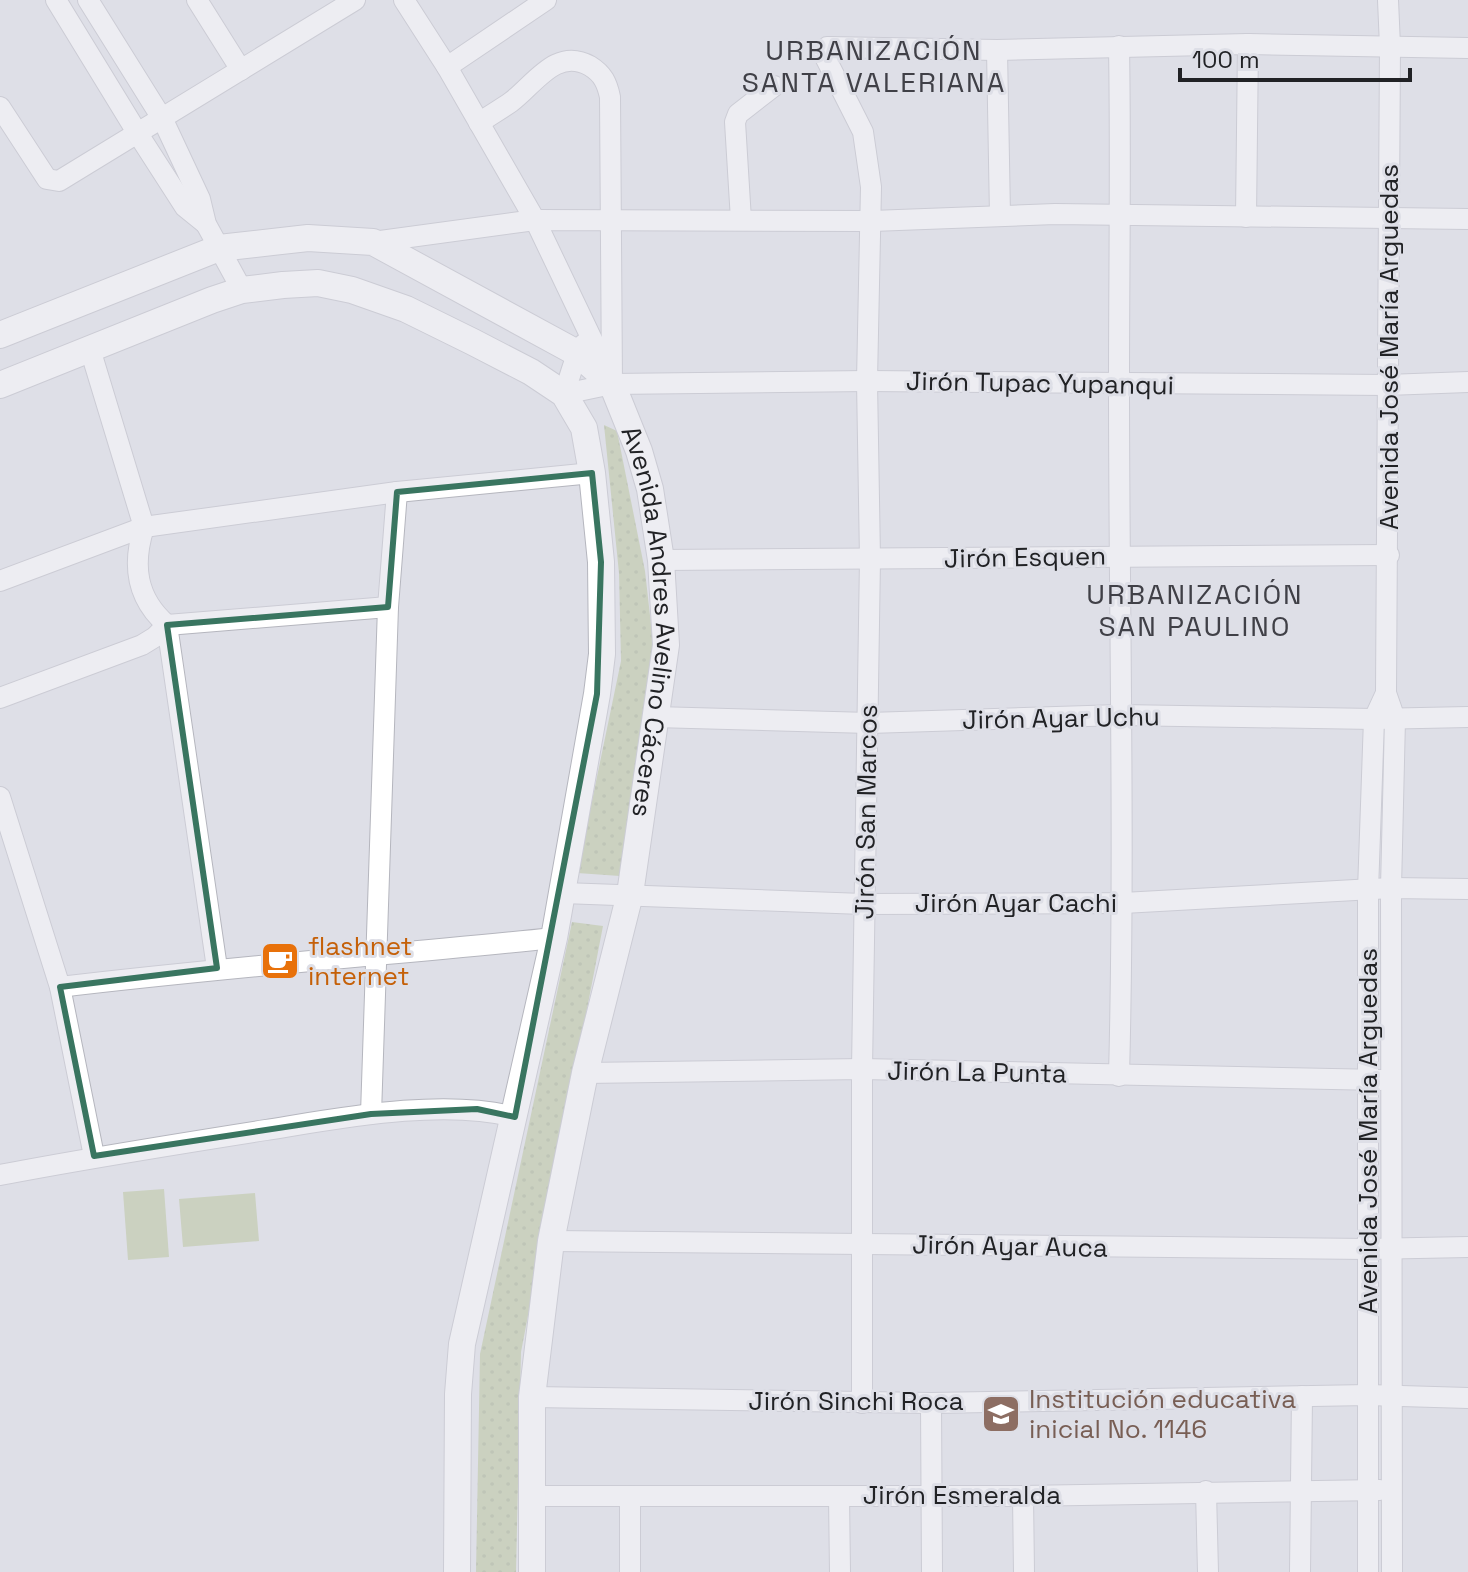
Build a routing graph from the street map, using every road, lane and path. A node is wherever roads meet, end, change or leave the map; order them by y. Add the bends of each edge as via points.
1 (56, 0) edge
2 (88, 0) edge
3 (197, 0) edge
4 (355, 0) edge
5 (404, 0) edge
6 (1388, 0) edge
7 (538, 2) edge
8 (1248, 44) junction
9 (1119, 46) junction
10 (1390, 46) junction
11 (1468, 48) edge
12 (997, 50) junction
13 (447, 67) junction
14 (241, 70) junction
15 (774, 86) dead end
16 (0, 107) edge
17 (163, 120) junction
18 (479, 123) junction
19 (138, 134) junction
20 (1122, 215) junction
21 (1000, 216) junction
22 (1246, 217) junction
23 (612, 219) junction
24 (1388, 219) junction
25 (1468, 219) edge
26 (535, 220) junction
27 (741, 220) junction
28 (872, 221) junction
29 (206, 224) junction
30 (373, 242) junction
31 (219, 248) junction
32 (242, 290) junction
33 (0, 335) edge
34 (583, 345) junction
35 (90, 349) junction
36 (867, 381) junction
37 (1468, 382) edge
38 (612, 384) junction
39 (0, 385) edge
40 (1119, 385) junction
41 (1387, 385) junction
42 (564, 394) junction
43 (592, 473) junction
44 (397, 492) junction
45 (144, 527) junction
46 (1389, 555) junction
47 (1122, 556) junction
48 (870, 559) junction
49 (661, 560) junction
50 (0, 581) edge
51 (388, 607) junction
52 (167, 625) junction
53 (0, 698) edge
54 (1120, 715) junction
55 (655, 717) junction
56 (1468, 717) edge
57 (1384, 719) junction
58 (869, 723) junction
59 (0, 797) edge
60 (1391, 888) junction
61 (1468, 889) edge
62 (1368, 891) junction
63 (563, 893) junction
64 (630, 894) junction
65 (1123, 903) junction
66 (863, 904) junction
67 (554, 938) junction
68 (376, 956) junction
69 (217, 968) junction
70 (60, 987) junction
71 (862, 1069) junction
72 (585, 1073) junction
73 (1119, 1076) junction
74 (1369, 1080) junction
75 (1391, 1080) junction
76 (371, 1114) junction
77 (515, 1117) junction
78 (94, 1156) junction
79 (0, 1175) edge
80 (551, 1241) junction
81 (861, 1244) junction
82 (1390, 1247) junction
83 (1468, 1247) edge
84 (1368, 1249) junction
85 (1368, 1395) junction
86 (1302, 1396) junction
87 (1393, 1396) junction
88 (532, 1397) junction
89 (1468, 1398) edge
90 (862, 1403) junction
91 (931, 1403) junction
92 (1368, 1489) junction
93 (1301, 1490) junction
94 (1392, 1490) junction
95 (1206, 1491) junction
96 (533, 1496) junction
97 (630, 1496) junction
98 (839, 1496) junction
99 (932, 1496) junction
100 (1023, 1496) junction
101 (457, 1572) edge
102 (532, 1572) edge
103 (630, 1572) edge
104 (840, 1572) edge
105 (932, 1572) edge
106 (1024, 1572) edge
107 (1208, 1572) edge
108 (1300, 1572) edge
109 (1368, 1572) edge
110 (1392, 1572) edge

1 - 19 street
2 - 17 street
3 - 14 street
4 - 14 street
5 - 13 street
6 - 10 street, Avenida José María Arguedas
7 - 13 street
8 - 9 street
8 - 10 street
8 - 22 street
9 - 12 street
9 - 20 street
10 - 11 street
10 - 24 street, Avenida José María Arguedas
12 - 21 street
12 - 28 street, Jirón San Marcos via 824,48 822,55 863,132
13 - 18 street
14 - 17 street
15 - 27 street via 735,122
16 - 19 street via 52,182
17 - 19 street
17 - 29 street via 200,199
18 - 23 street via 562,62 580,61 596,70 608,84 610,97
18 - 26 street
19 - 29 street via 185,207
20 - 21 street
20 - 22 street
20 - 40 street
21 - 28 street
22 - 24 street
23 - 26 street
23 - 27 street
23 - 38 street
24 - 25 street
24 - 41 street, Avenida José María Arguedas
26 - 30 street
26 - 34 street
27 - 28 street
28 - 36 street, Jirón San Marcos
29 - 31 street
30 - 31 main road, Avenida Andres Avelino Cáceres via 308,238
30 - 34 main road, Avenida Andres Avelino Cáceres
31 - 32 street
31 - 33 main road, Avenida Andres Avelino Cáceres
32 - 35 main road, Avenida Andres Avelino Cáceres
32 - 42 main road, Avenida Andres Avelino Cáceres via 318,283 352,290 406,309
34 - 38 main road, Avenida Andres Avelino Cáceres
34 - 42 street
35 - 39 main road, Avenida Andres Avelino Cáceres
35 - 45 street
36 - 38 street, Jirón Tupac Yupanqui
36 - 40 street, Jirón Tupac Yupanqui
36 - 48 street, Jirón San Marcos
37 - 41 street, Jirón Tupac Yupanqui
38 - 42 street, Jirón Tupac Yupanqui
38 - 49 main road, Avenida Andres Avelino Cáceres via 650,489
40 - 41 street, Jirón Tupac Yupanqui
40 - 47 street
41 - 46 street, Avenida José María Arguedas
42 - 43 main road, Avenida Andres Avelino Cáceres via 584,428
43 - 44 street
43 - 63 main road, Avenida Andres Avelino Cáceres via 601,562 602,654
44 - 45 street
44 - 51 street
45 - 50 street
45 - 52 street via 136,551 137,572 147,602
46 - 47 street, Jirón Esquen
46 - 57 street, Avenida José María Arguedas
47 - 48 street, Jirón Esquen
47 - 54 street
48 - 49 street, Jirón Esquen
48 - 58 street, Jirón San Marcos
49 - 55 main road, Avenida Andres Avelino Cáceres via 666,645
51 - 52 street
51 - 68 street
52 - 53 street via 142,645
52 - 69 street
54 - 57 street, Jirón Ayar Uchu
54 - 58 street, Jirón Ayar Uchu
54 - 65 street
55 - 58 street, Jirón Ayar Uchu
55 - 64 main road, Avenida Andres Avelino Cáceres
56 - 57 street, Jirón Ayar Uchu
57 - 60 street, Avenida José María Arguedas
57 - 62 street, Avenida José María Arguedas
58 - 66 street, Jirón San Marcos
59 - 70 street
60 - 61 street, Jirón Ayar Cachi
60 - 62 street, Jirón Ayar Cachi
60 - 75 street, Avenida José María Arguedas
62 - 65 street, Jirón Ayar Cachi
62 - 74 street, Avenida José María Arguedas
63 - 64 street, Jirón Ayar Cachi
63 - 67 main road, Avenida Andres Avelino Cáceres
64 - 66 street, Jirón Ayar Cachi
64 - 72 main road, Avenida Andres Avelino Cáceres
65 - 66 street, Jirón Ayar Cachi
65 - 73 street
66 - 71 street, Jirón San Marcos
67 - 68 street
67 - 77 main road, Avenida Andres Avelino Cáceres
68 - 69 street
68 - 76 street
69 - 70 street
70 - 78 street
71 - 72 street, Jirón La Punta
71 - 73 street, Jirón La Punta
71 - 81 street, Jirón San Marcos
72 - 80 main road, Avenida Andres Avelino Cáceres
73 - 74 street, Jirón La Punta
74 - 75 street, Jirón La Punta
74 - 84 street, Avenida José María Arguedas
75 - 82 street, Avenida José María Arguedas
76 - 77 street via 477,1109
76 - 78 street
77 - 101 main road, Avenida Andres Avelino Cáceres via 462,1344
78 - 79 street
80 - 81 street, Jirón Ayar Auca
80 - 88 main road, Avenida Andres Avelino Cáceres
81 - 84 street, Jirón Ayar Auca
81 - 90 street, Jirón San Marcos
82 - 83 street, Jirón Ayar Auca
82 - 84 street, Jirón Ayar Auca
82 - 87 street, Avenida José María Arguedas
84 - 85 street, Avenida José María Arguedas
85 - 86 street, Jirón Sinchi Roca
85 - 87 street, Jirón Sinchi Roca
85 - 92 street, Avenida José María Arguedas
86 - 91 street, Jirón Sinchi Roca
86 - 93 street
87 - 89 street, Jirón Sinchi Roca
87 - 94 street, Avenida José María Arguedas
88 - 90 street, Jirón Sinchi Roca
88 - 96 main road, Avenida Andres Avelino Cáceres
90 - 91 street, Jirón Sinchi Roca
91 - 99 street
92 - 93 street, Jirón Esmeralda
92 - 94 street, Jirón Esmeralda
92 - 109 street, Avenida José María Arguedas
93 - 95 street, Jirón Esmeralda
93 - 108 street
94 - 110 street, Avenida José María Arguedas
95 - 100 street, Jirón Esmeralda
95 - 107 street
96 - 97 street, Jirón Esmeralda
96 - 102 main road, Avenida Andres Avelino Cáceres
97 - 98 street, Jirón Esmeralda
97 - 103 street
98 - 99 street, Jirón Esmeralda
98 - 104 street
99 - 100 street, Jirón Esmeralda
99 - 105 street
100 - 106 street

